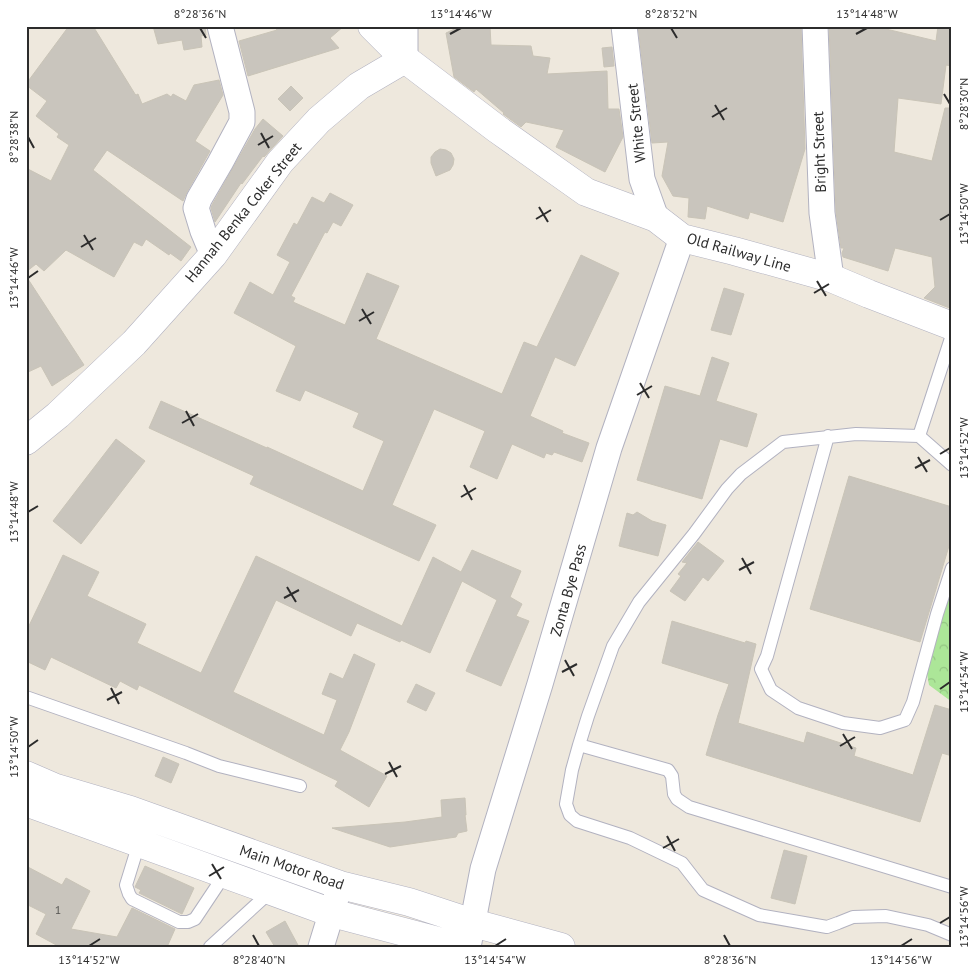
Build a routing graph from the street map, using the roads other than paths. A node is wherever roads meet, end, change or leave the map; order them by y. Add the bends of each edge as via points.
1 (220, 26) edge
2 (372, 26) edge
3 (405, 26) edge
4 (624, 26) edge
5 (814, 26) edge
6 (405, 59) junction
7 (656, 218) junction
8 (682, 238) junction
9 (213, 255) junction
10 (831, 278) junction
11 (952, 326) edge
12 (952, 335) edge
13 (828, 436) junction
14 (919, 436) junction
15 (26, 441) edge
16 (952, 465) edge
17 (952, 568) edge
18 (26, 697) edge
19 (579, 745) junction
20 (26, 775) edge
21 (300, 786) dead end
22 (26, 802) edge
23 (139, 843) junction
24 (225, 874) junction
25 (340, 885) junction
26 (952, 887) edge
27 (271, 891) junction
28 (332, 913) junction
29 (470, 935) edge
30 (952, 935) edge
31 (545, 945) edge
32 (210, 947) edge
33 (321, 947) edge
34 (461, 947) edge

1 - 9 street via 242,122 196,208
2 - 6 street, Old Railway Line
3 - 6 street
4 - 7 street, White Street via 642,179
5 - 10 street, Bright Street via 822,213
6 - 7 street, Old Railway Line via 586,192
6 - 9 street, Hannah Benka Coker Street via 359,86 319,120 280,162
7 - 8 street, Old Railway Line
8 - 10 street, Old Railway Line
8 - 29 street, Zonta Bye Pass via 609,448 483,869
9 - 15 street, Hannah Benka Coker Street via 134,343
10 - 11 street, Old Railway Line
12 - 14 lane
13 - 14 lane
13 - 17 lane via 761,669 771,690 798,708 843,723 880,728 905,720
13 - 19 lane via 783,442 727,489 639,602 613,646
14 - 16 lane
18 - 21 lane via 219,766
19 - 26 lane via 668,770 676,799 689,807
19 - 30 lane via 566,804 570,815 682,863 703,890 759,915 826,927 853,916 886,916 928,925
20 - 25 street, Main Motor Road
22 - 23 street, Main Motor Road
23 - 24 street, Main Motor Road
23 - 24 lane via 126,885 128,894 132,900 179,922 195,919
24 - 27 street, Main Motor Road
25 - 28 street
25 - 29 street, Main Motor Road via 409,902
27 - 28 street, Main Motor Road
27 - 32 lane
28 - 33 street
28 - 34 street, Main Motor Road
29 - 31 street, Main Motor Road

